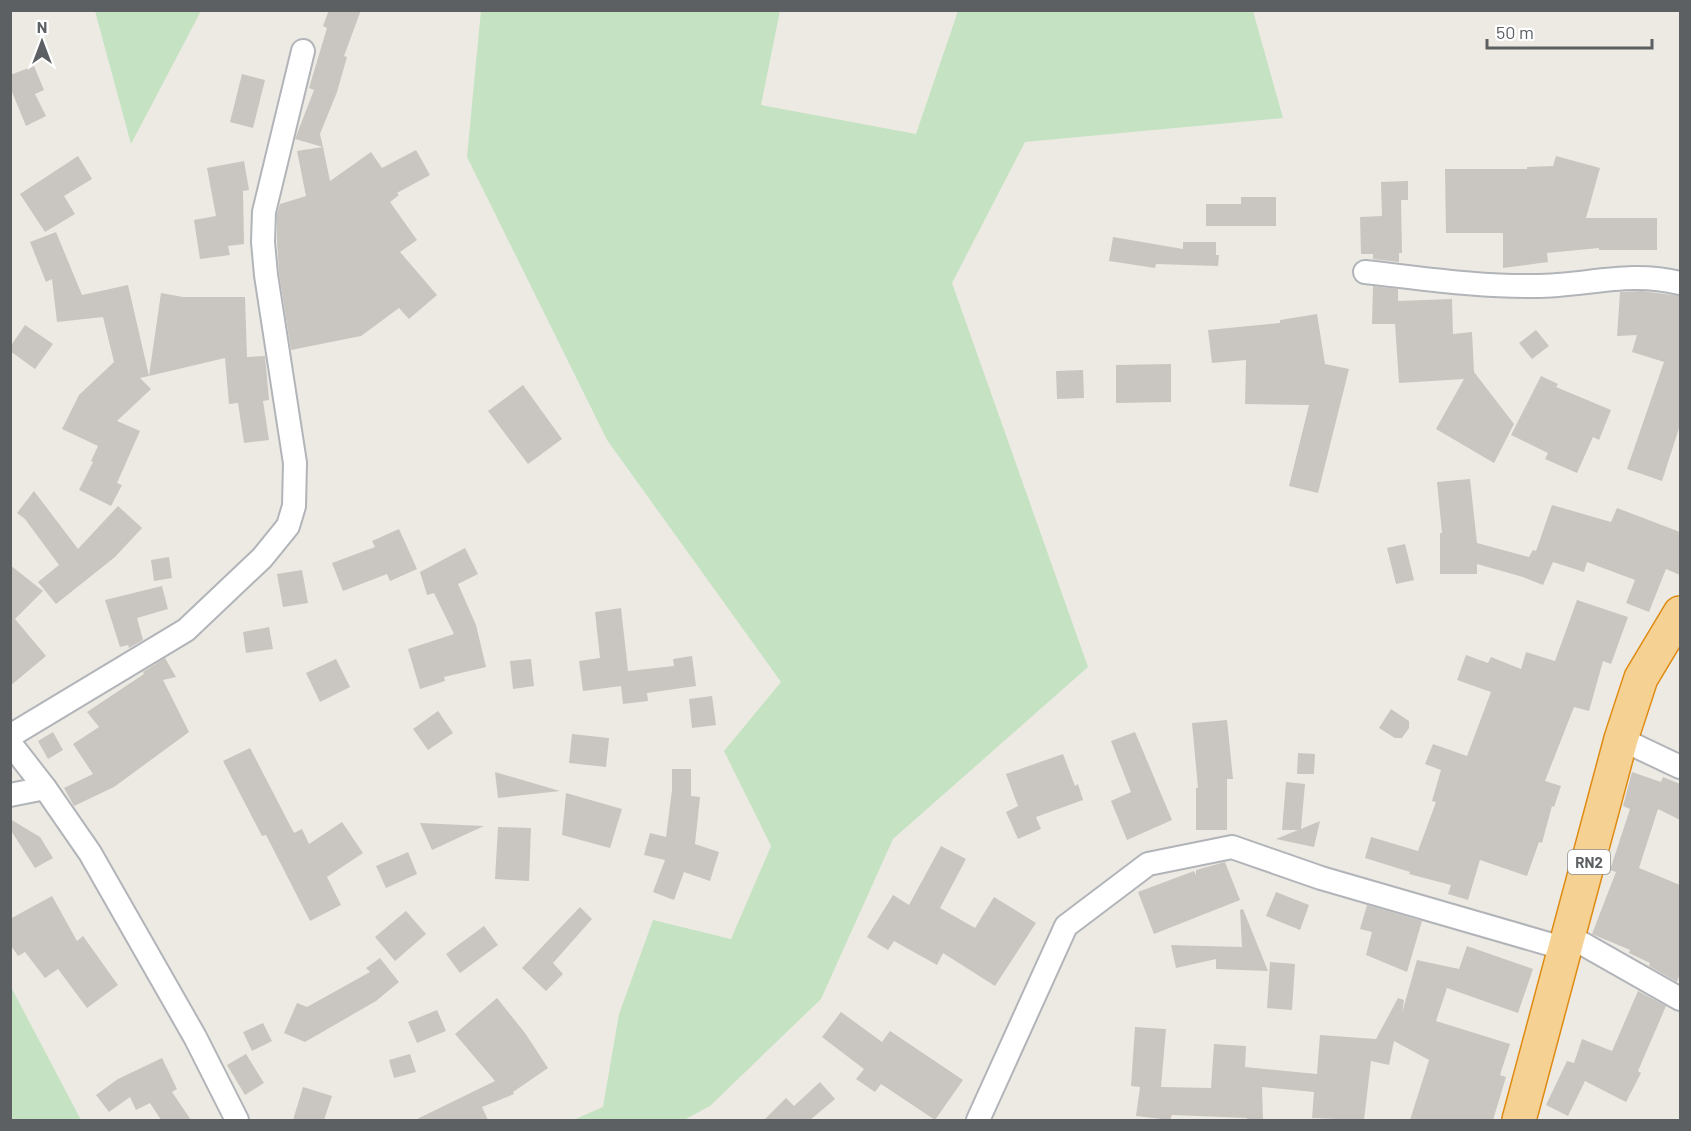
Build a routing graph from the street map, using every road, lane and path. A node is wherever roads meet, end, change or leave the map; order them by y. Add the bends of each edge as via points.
1 (303, 51) dead end
2 (1365, 272) dead end
3 (1680, 283) edge
4 (1680, 613) edge
5 (10, 736) edge
6 (1621, 739) junction
7 (10, 743) edge
8 (1680, 767) edge
9 (45, 788) junction
10 (10, 795) edge
11 (1568, 943) junction
12 (1680, 999) edge
13 (237, 1120) edge
14 (978, 1120) edge
15 (1519, 1120) edge

1 - 5 street via 264,212 263,242 295,463 294,506 288,526 262,558 186,630
2 - 3 street via 1466,284 1536,286 1630,277
4 - 6 highway, RN2 via 1641,678
6 - 8 street
6 - 11 highway, RN2
7 - 9 street
9 - 10 street
9 - 13 street via 90,853 195,1037
11 - 12 street
11 - 14 street via 1321,878 1232,847 1148,864 1066,926
11 - 15 highway, RN2

